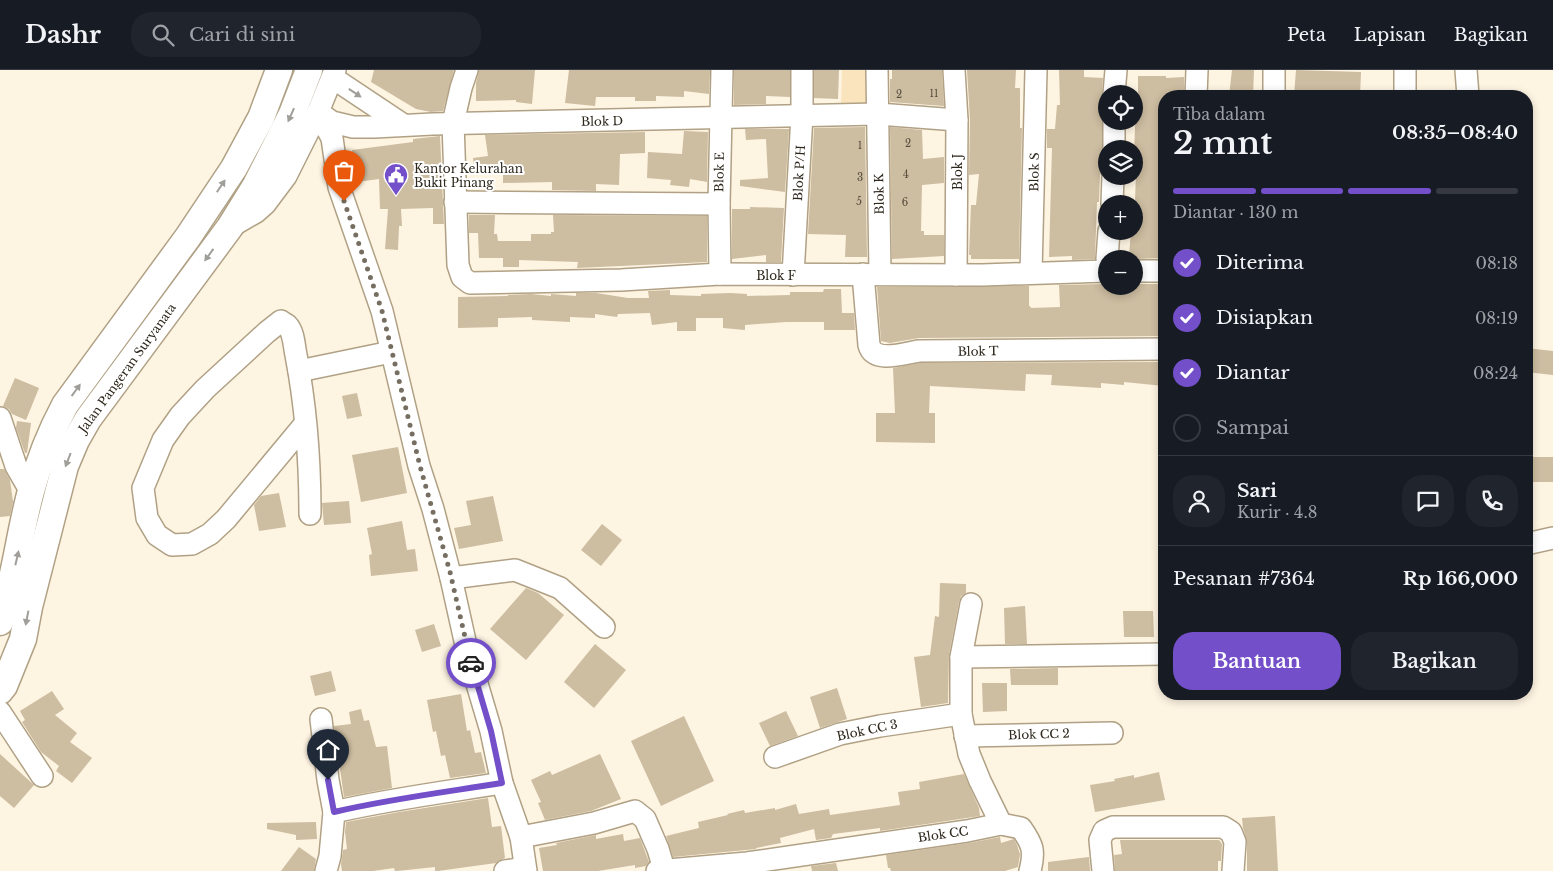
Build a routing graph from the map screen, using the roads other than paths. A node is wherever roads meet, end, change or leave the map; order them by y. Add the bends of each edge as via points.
1 (279, 70) edge
2 (467, 70) edge
3 (722, 70) edge
4 (802, 70) edge
5 (877, 70) edge
6 (954, 70) edge
7 (1036, 70) edge
8 (1116, 70) edge
9 (1197, 70) edge
10 (1274, 70) edge
11 (1405, 70) edge
12 (1466, 70) edge
13 (326, 73) edge
14 (1115, 85) edge
15 (1196, 90) edge
16 (1274, 90) edge
17 (1405, 90) edge
18 (1468, 90) edge
19 (878, 114) junction
20 (316, 115) junction
21 (802, 116) junction
22 (721, 118) junction
23 (957, 120) junction
24 (453, 123) junction
25 (402, 124) junction
26 (455, 202) junction
27 (719, 204) junction
28 (230, 227) junction
29 (1098, 266) edge
30 (1143, 271) edge
31 (1158, 271) edge
32 (1031, 273) junction
33 (720, 274) junction
34 (872, 274) junction
35 (956, 275) junction
36 (794, 276) junction
37 (1158, 349) edge
38 (391, 352) junction
39 (299, 371) junction
40 (0, 418) edge
41 (305, 424) junction
42 (31, 492) junction
43 (310, 514) dead end
44 (1553, 538) edge
45 (1533, 542) edge
46 (451, 578) junction
47 (971, 604) dead end
48 (0, 622) edge
49 (604, 627) dead end
50 (1158, 654) edge
51 (961, 657) junction
52 (0, 691) edge
53 (0, 712) edge
54 (961, 714) junction
55 (321, 720) dead end
56 (1112, 732) dead end
57 (965, 736) junction
58 (775, 757) dead end
59 (42, 776) dead end
60 (502, 783) junction
61 (334, 812) junction
62 (1000, 824) junction
63 (520, 837) junction
64 (519, 870) edge
65 (661, 870) edge
66 (326, 871) edge
67 (1030, 871) edge
68 (1103, 871) edge
69 (1233, 871) edge

42 -> 1 main road via 51,431 65,405 234,168 261,118
2 - 24 street
3 - 22 street, Blok E
4 - 21 street, Blok P/H
5 - 19 street, Blok K
6 - 23 street, Blok J
7 - 32 street, Blok S
8 - 14 street
9 - 15 street
10 - 16 street
11 - 17 street
12 - 18 street
13 - 20 street
13 -> 25 street
13 -> 28 main road, Jalan Pangeran Suryanata via 292,114 256,185
19 - 21 street, Blok D
19 - 23 street, Blok D
19 - 34 street, Blok K
20 - 25 street, Blok D via 353,126
20 - 28 street via 286,176 265,204
20 - 38 street via 332,138 339,187 382,311
21 - 22 street, Blok D
21 - 36 street, Blok P/H
22 - 24 street, Blok D
22 - 27 street, Blok E
23 - 35 street, Blok J
24 - 25 street, Blok D
24 - 26 street
26 - 27 street
26 - 33 street, Blok F via 458,265 462,277 470,283
27 - 33 street, Blok E
28 -> 52 main road, Jalan Pangeran Suryanata via 88,419 76,440 65,466 23,639
29 - 32 street, Blok F
30 - 31 street
32 - 35 street, Blok F
33 - 36 street, Blok F
34 - 35 street, Blok F
34 - 36 street, Blok F
34 - 37 street, Blok T via 869,346 870,350 883,356 918,351
38 - 39 street
38 - 46 street
39 - 41 street
39 - 41 street via 292,335 281,321 205,389 180,416 163,440 144,488 147,518 156,535 172,545 192,544 210,534
40 - 42 street via 16,466
41 - 43 street
48 -> 42 main road
44 - 45 street
46 - 49 street via 515,570 560,588
46 - 60 street
47 - 51 street
50 - 51 street
51 - 54 street
53 - 59 street
54 - 57 street
54 - 58 street, Blok CC 3 via 840,734
55 - 61 street
56 - 57 street, Blok CC 2
57 - 62 street via 969,754
60 - 61 street via 382,801
60 - 63 street
61 - 66 street
62 - 65 street, Blok CC via 747,862
62 - 67 street via 1022,828 1032,843
63 - 64 street
63 - 65 street via 594,823 636,811 646,819 658,849
68 - 69 street via 1100,840 1104,831 1113,827 1223,828 1231,832 1235,842

